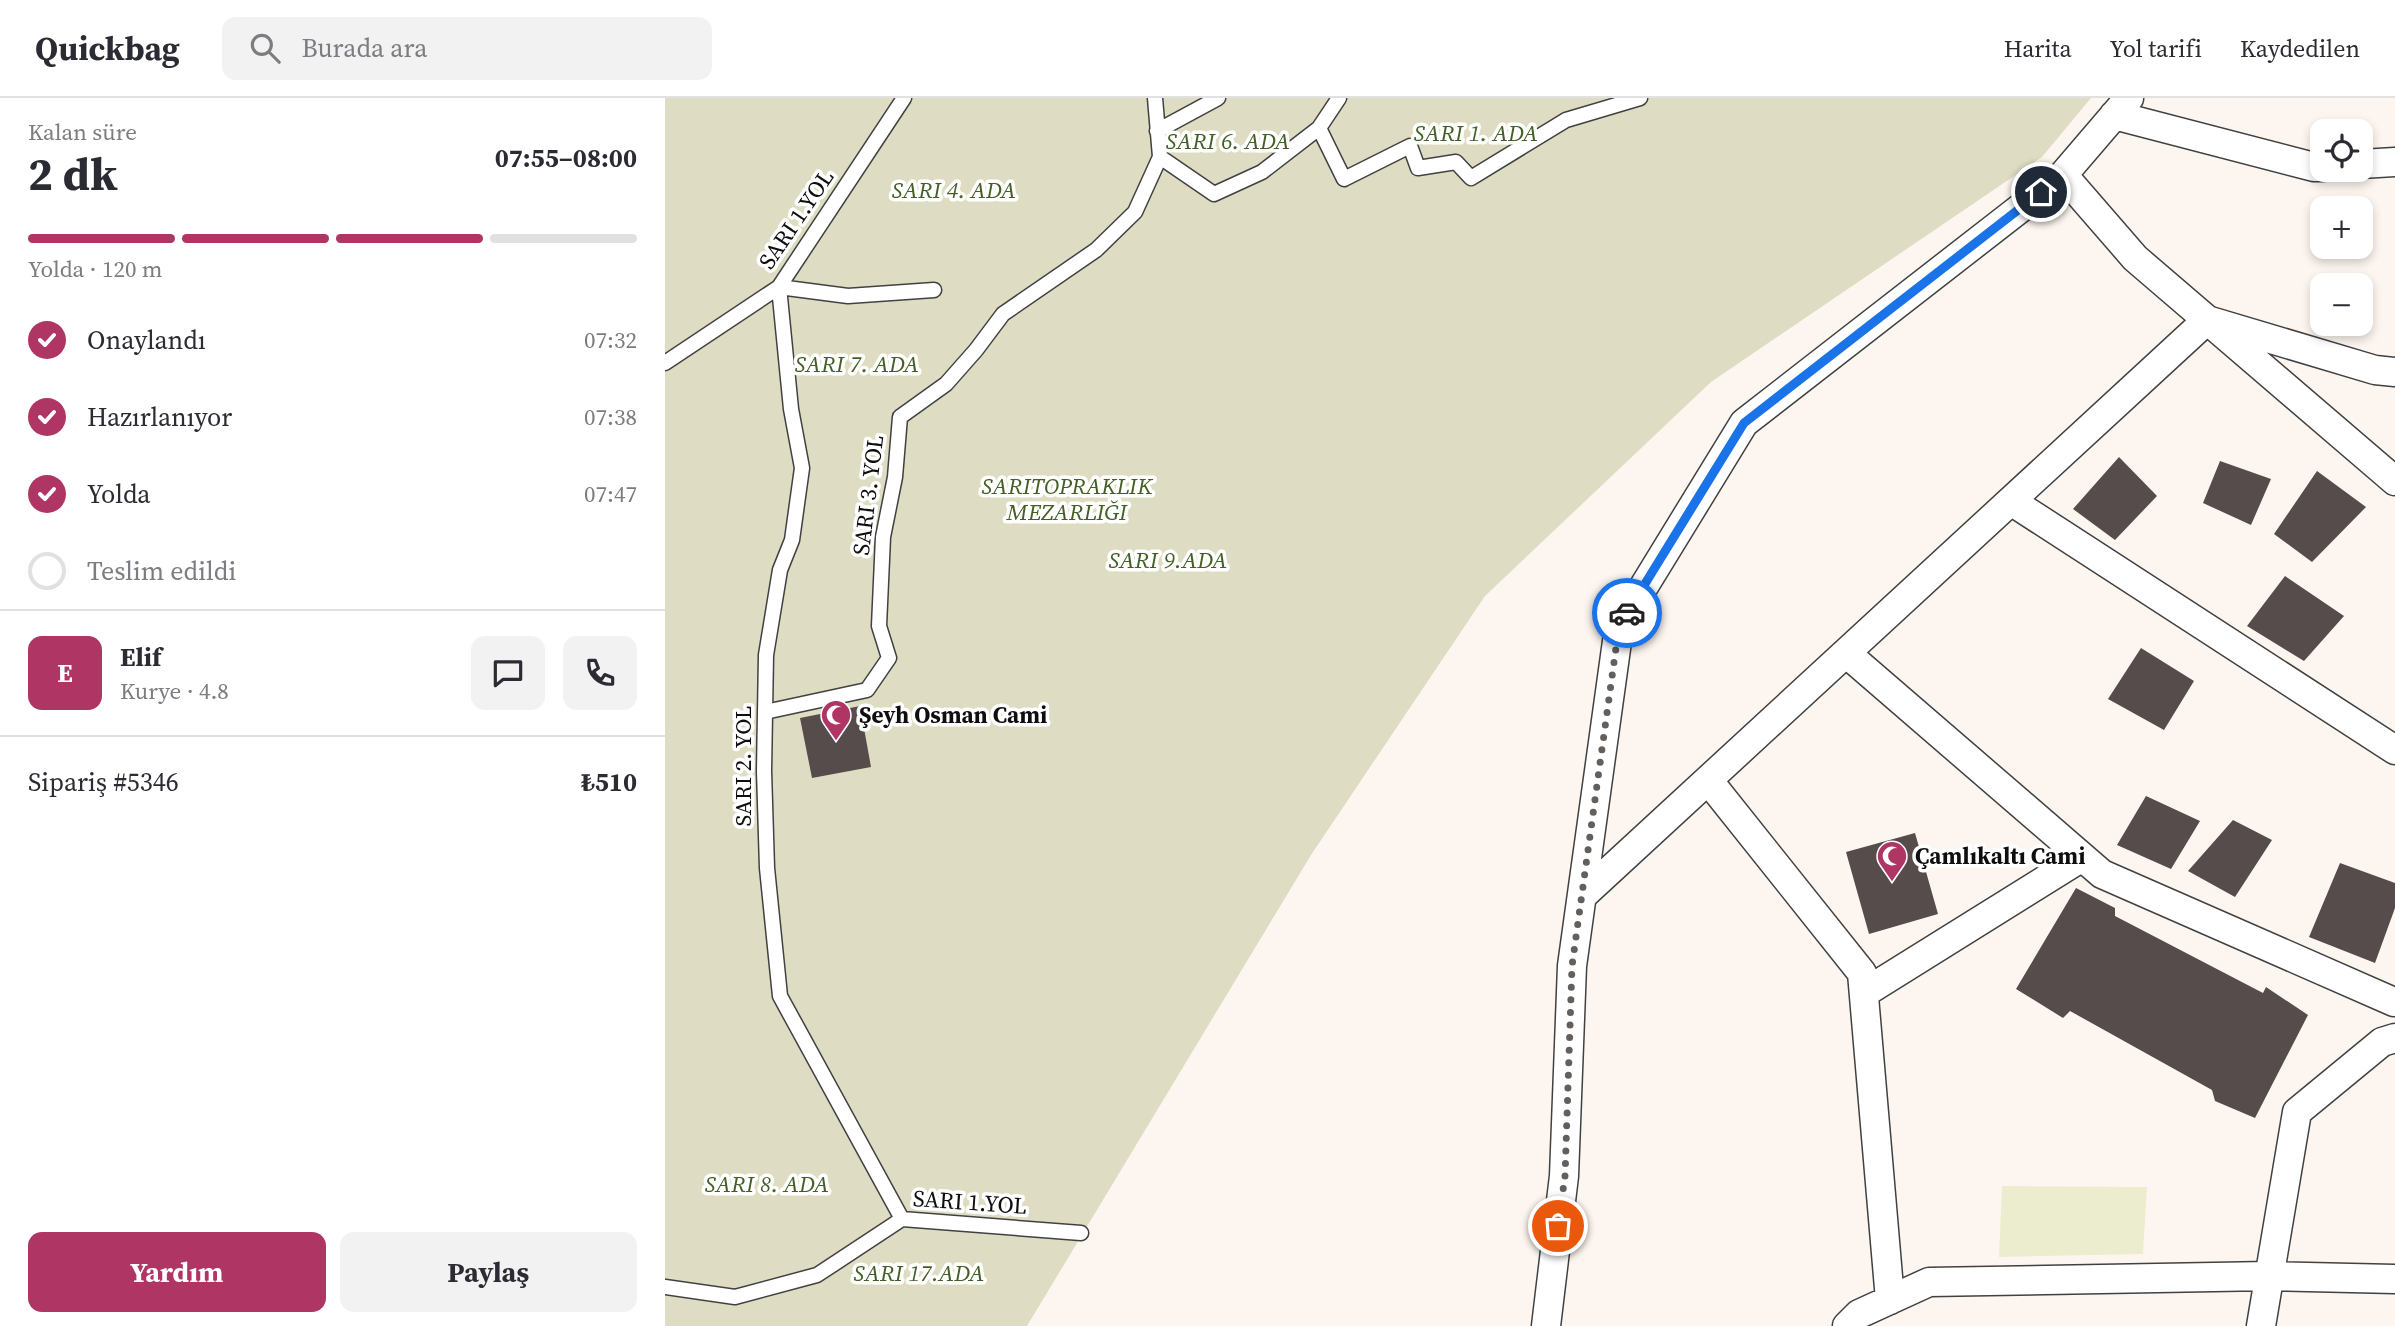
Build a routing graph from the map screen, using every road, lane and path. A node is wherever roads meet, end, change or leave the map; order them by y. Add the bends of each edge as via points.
1 (904, 98) edge
2 (1154, 98) edge
3 (1218, 98) edge
4 (1339, 98) edge
5 (1640, 98) edge
6 (2121, 107) edge
7 (1319, 128) junction
8 (1157, 131) junction
9 (1160, 157) junction
10 (2395, 162) edge
11 (2373, 163) edge
12 (2310, 166) edge
13 (2063, 175) junction
14 (779, 287) junction
15 (934, 290) dead end
16 (2207, 320) junction
17 (665, 363) edge
18 (2395, 372) edge
19 (2395, 481) edge
20 (2011, 501) junction
21 (1846, 653) junction
22 (765, 712) junction
23 (2395, 750) edge
24 (1708, 780) junction
25 (2083, 857) junction
26 (1582, 896) junction
27 (1864, 993) junction
28 (2395, 1001) edge
29 (2388, 1040) edge
30 (902, 1219) junction
31 (1081, 1233) dead end
32 (2269, 1276) junction
33 (2395, 1279) edge
34 (665, 1287) edge
35 (1890, 1300) junction
36 (1546, 1326) edge
37 (1847, 1326) edge
38 (2262, 1326) edge

1 - 14 lane, SARI 1.YOL
2 - 8 lane
3 - 8 lane
4 - 7 lane
5 - 7 lane via 1566,120 1471,178 1456,162 1418,168 1410,146 1345,179
6 - 12 street
6 - 13 street
7 - 9 lane via 1262,172 1214,194
8 - 9 lane
9 - 22 lane, SARI 3. YOL via 1135,212 1096,250 1003,314 946,384 900,418 883,537 879,626 889,658 867,690
10 - 11 street
13 - 16 street via 2135,258
13 - 26 street via 1744,423 1619,626
14 - 15 lane via 848,296
14 - 17 lane, SARI 1.YOL
14 - 22 lane, SARI 2. YOL via 802,468 792,540 780,570 766,654
16 - 18 street
16 - 19 street
16 - 20 street
20 - 21 street
20 - 23 street
21 - 24 street
21 - 25 street
22 - 30 lane, SARI 2. YOL via 767,869 781,996
24 - 26 street
24 - 27 street via 1862,973
25 - 27 street
25 - 28 street via 2102,874
26 - 36 street via 1572,966 1565,1176
27 - 35 street
28 - 29 street
29 - 32 street via 2297,1112
30 - 31 lane, SARI 1.YOL
30 - 34 lane, SARI 1.YOL via 817,1275 736,1297
32 - 33 street
32 - 35 street via 1929,1282
32 - 38 street
35 - 37 street via 1859,1314

